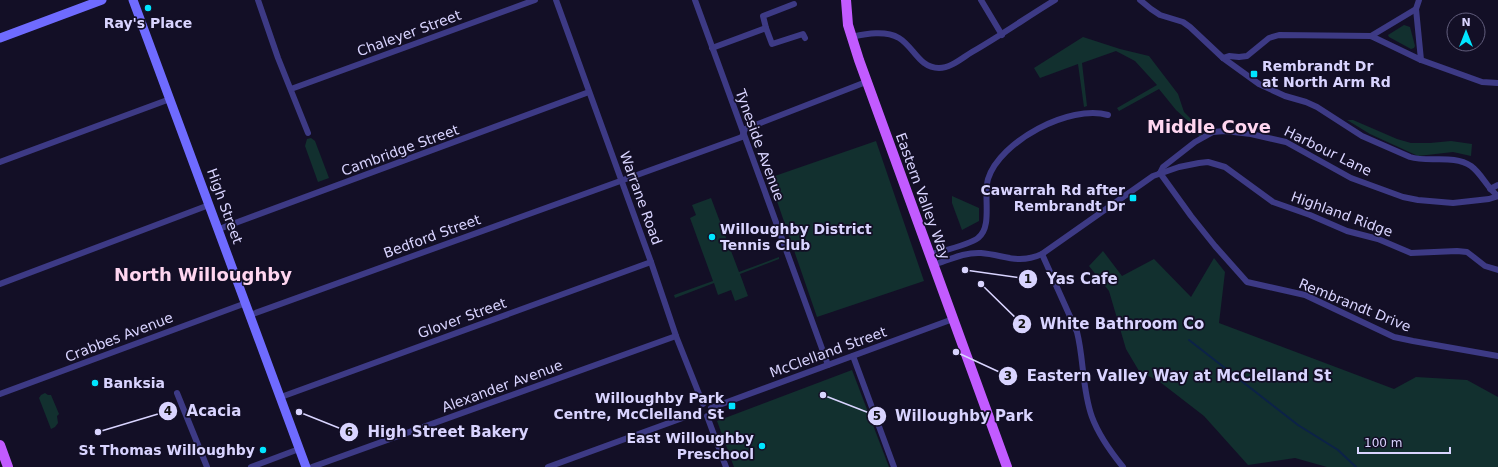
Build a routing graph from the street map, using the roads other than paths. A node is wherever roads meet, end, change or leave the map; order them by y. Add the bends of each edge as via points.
1 (102, 0) edge
2 (134, 0) edge
3 (258, 0) edge
4 (535, 0) edge
5 (556, 0) edge
6 (695, 0) edge
7 (846, 0) edge
8 (981, 0) edge
9 (1055, 0) edge
10 (1140, 0) edge
11 (1419, 0) edge
12 (794, 4) dead end
13 (1416, 9) junction
14 (766, 28) junction
15 (1002, 35) junction
16 (1371, 36) junction
17 (851, 37) junction
18 (0, 38) edge
19 (804, 38) dead end
20 (712, 48) junction
21 (1223, 58) junction
22 (1421, 60) junction
23 (866, 82) junction
24 (1498, 83) edge
25 (291, 89) junction
26 (589, 92) junction
27 (170, 99) junction
28 (1108, 115) dead end
29 (308, 133) dead end
30 (744, 133) junction
31 (0, 162) edge
32 (1160, 173) junction
33 (622, 180) junction
34 (1498, 185) edge
35 (1490, 189) junction
36 (1498, 196) edge
37 (209, 205) junction
38 (219, 228) junction
39 (1042, 254) junction
40 (929, 255) junction
41 (651, 262) junction
42 (933, 265) junction
43 (1498, 270) edge
44 (0, 284) edge
45 (246, 303) junction
46 (250, 315) junction
47 (953, 319) junction
48 (676, 336) junction
49 (853, 356) junction
50 (1498, 356) edge
51 (828, 365) junction
52 (177, 393) dead end
53 (0, 394) edge
54 (281, 397) junction
55 (703, 404) junction
56 (711, 408) junction
57 (699, 412) junction
58 (707, 416) junction
59 (0, 445) edge
60 (299, 449) junction
61 (566, 464) edge
62 (8, 467) edge
63 (207, 467) edge
64 (251, 467) edge
65 (306, 467) edge
66 (312, 467) edge
67 (548, 467) edge
68 (726, 467) edge
69 (894, 467) edge
70 (1007, 467) edge
71 (1123, 467) edge

1 - 18 street
2 - 27 street, High Street
3 - 25 street
4 - 25 street, Chaleyer Street
5 - 26 street, Warrane Road
6 - 20 street, Tyneside Avenue
7 - 17 main road, Eastern Valley Way via 846,18
8 - 15 street
9 - 15 street
10 - 21 street via 1160,15 1183,22
11 - 13 street
12 - 14 street via 763,16
13 - 16 street
13 - 22 street
14 - 19 street via 772,44 803,34
14 - 20 street
15 - 17 street via 950,65 938,68 920,60 906,43 895,36 872,34
16 - 21 street via 1278,35 1269,38 1247,56
16 - 22 street
17 - 23 main road, Eastern Valley Way
20 - 30 street, Tyneside Avenue
21 - 35 street via 1259,84 1317,107 1362,136 1418,159 1461,161 1479,173
22 - 24 street via 1482,82
23 - 30 street, Bedford Street via 746,129
23 - 40 main road, Eastern Valley Way
25 - 29 street
26 - 33 street, Warrane Road
26 - 38 street, Cambridge Street
27 - 31 street
27 - 37 street, High Street
28 - 40 street via 1089,112 1072,116 1053,122 1025,137 1003,155 990,174 986,189 985,229 978,238
30 - 33 street, Bedford Street via 742,137
30 - 51 street, Tyneside Avenue
32 - 36 street, Harbour Lane via 1164,166 1195,142 1213,132 1225,131 1286,142 1351,178 1403,197 1453,203
32 - 39 street
32 - 43 street, Highland Ridge via 1199,163 1216,164 1232,171 1273,202 1347,231 1383,241 1411,253 1467,252 1485,266
32 - 50 street, Rembrandt Drive via 1191,216 1247,282 1305,295 1394,337
33 - 41 street, Warrane Road
33 - 46 street, Bedford Street
34 - 35 street
35 - 36 street
37 - 38 street, High Street
37 - 44 street
38 - 45 street, High Street
39 - 42 street via 1017,260 986,254 965,254
39 - 71 street via 1077,332 1092,416 1105,444
40 - 42 main road, Eastern Valley Way
41 - 48 street, Warrane Road
41 - 54 street, Glover Street
42 - 47 main road, Eastern Valley Way
45 - 46 street, High Street
45 - 53 street, Crabbes Avenue
46 - 54 street, High Street
47 - 49 street, McClelland Street
47 - 70 main road, Eastern Valley Way
48 - 55 street, Warrane Road
48 - 66 street, Alexander Avenue
49 - 51 street, McClelland Street
49 - 69 street
51 - 56 street, McClelland Street
52 - 63 street
54 - 60 street, High Street
55 - 56 street via 709,404
55 - 57 street via 698,408
56 - 58 street
57 - 58 street
57 - 61 street
58 - 68 street
59 - 62 main road
60 - 64 street
60 - 65 street, High Street
61 - 67 street

